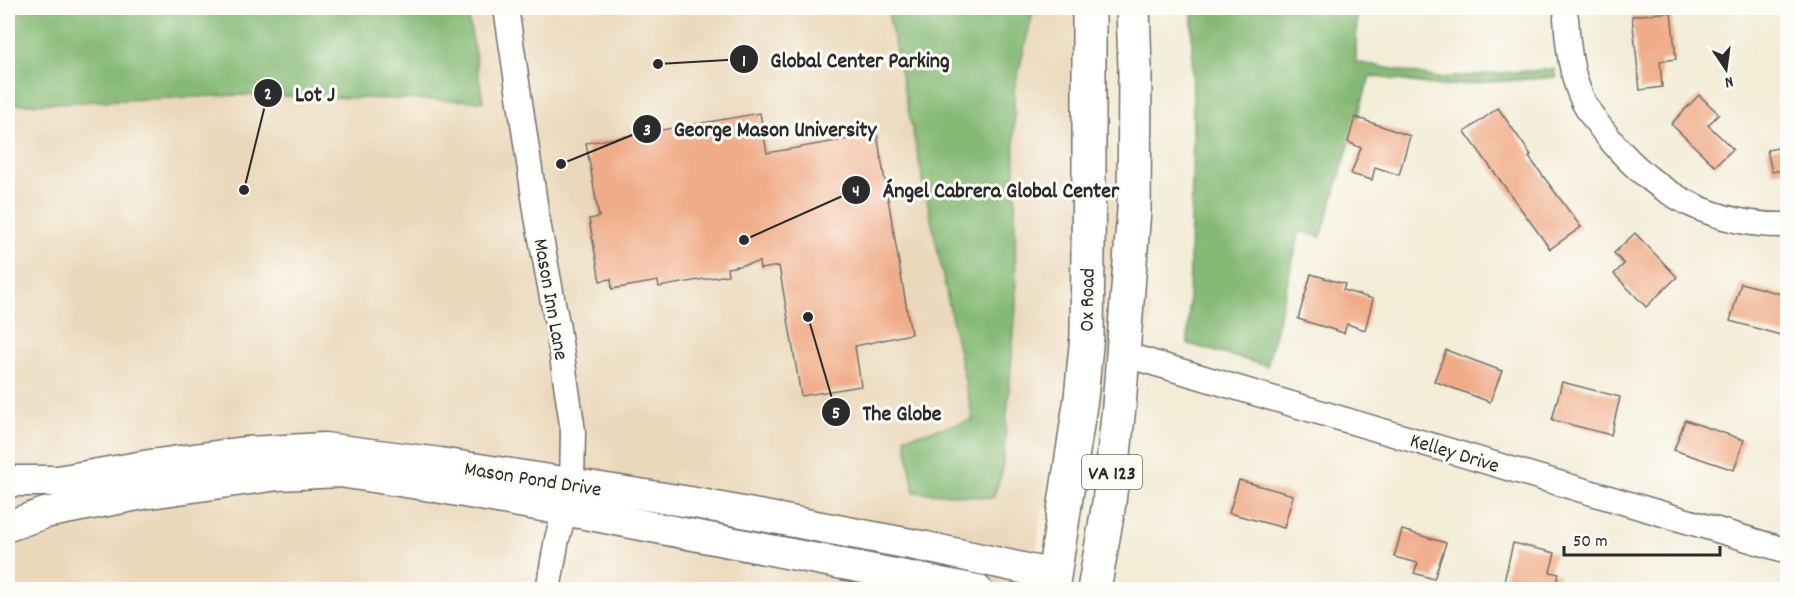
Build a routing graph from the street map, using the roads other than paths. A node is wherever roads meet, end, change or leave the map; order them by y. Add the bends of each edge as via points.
1 (506, 8) edge
2 (1089, 8) edge
3 (1133, 8) edge
4 (1566, 18) dead end
5 (1788, 225) edge
6 (1087, 260) junction
7 (1123, 354) junction
8 (1081, 398) junction
9 (8, 481) edge
10 (568, 497) junction
11 (8, 526) edge
12 (1788, 551) edge
13 (1053, 582) edge
14 (548, 590) edge
15 (977, 590) edge
16 (1094, 590) edge

1 - 10 street, Mason Inn Lane via 573,432
2 - 6 main road, Ox Road / VA 123
3 - 7 main road, Ox Road / VA 123 via 1134,210
4 - 5 street via 1575,82 1583,102 1624,156 1650,179 1694,207 1732,220
6 - 7 main road via 1096,316 1105,335
6 - 8 main road, Ox Road / VA 123
7 - 8 main road via 1092,379
7 - 12 street, Kelley Drive
7 - 16 main road, Ox Road / VA 123 via 1108,503
8 - 13 main road, Ox Road / VA 123
9 - 10 street, Mason Pond Drive via 58,481 245,452 324,448 440,463
10 - 11 street, Mason Pond Drive via 425,485 340,472 278,475 143,494 45,513
10 - 13 street, Mason Pond Drive via 690,502 914,545
10 - 14 street, Mason Inn Lane
10 - 15 street, Mason Pond Drive

